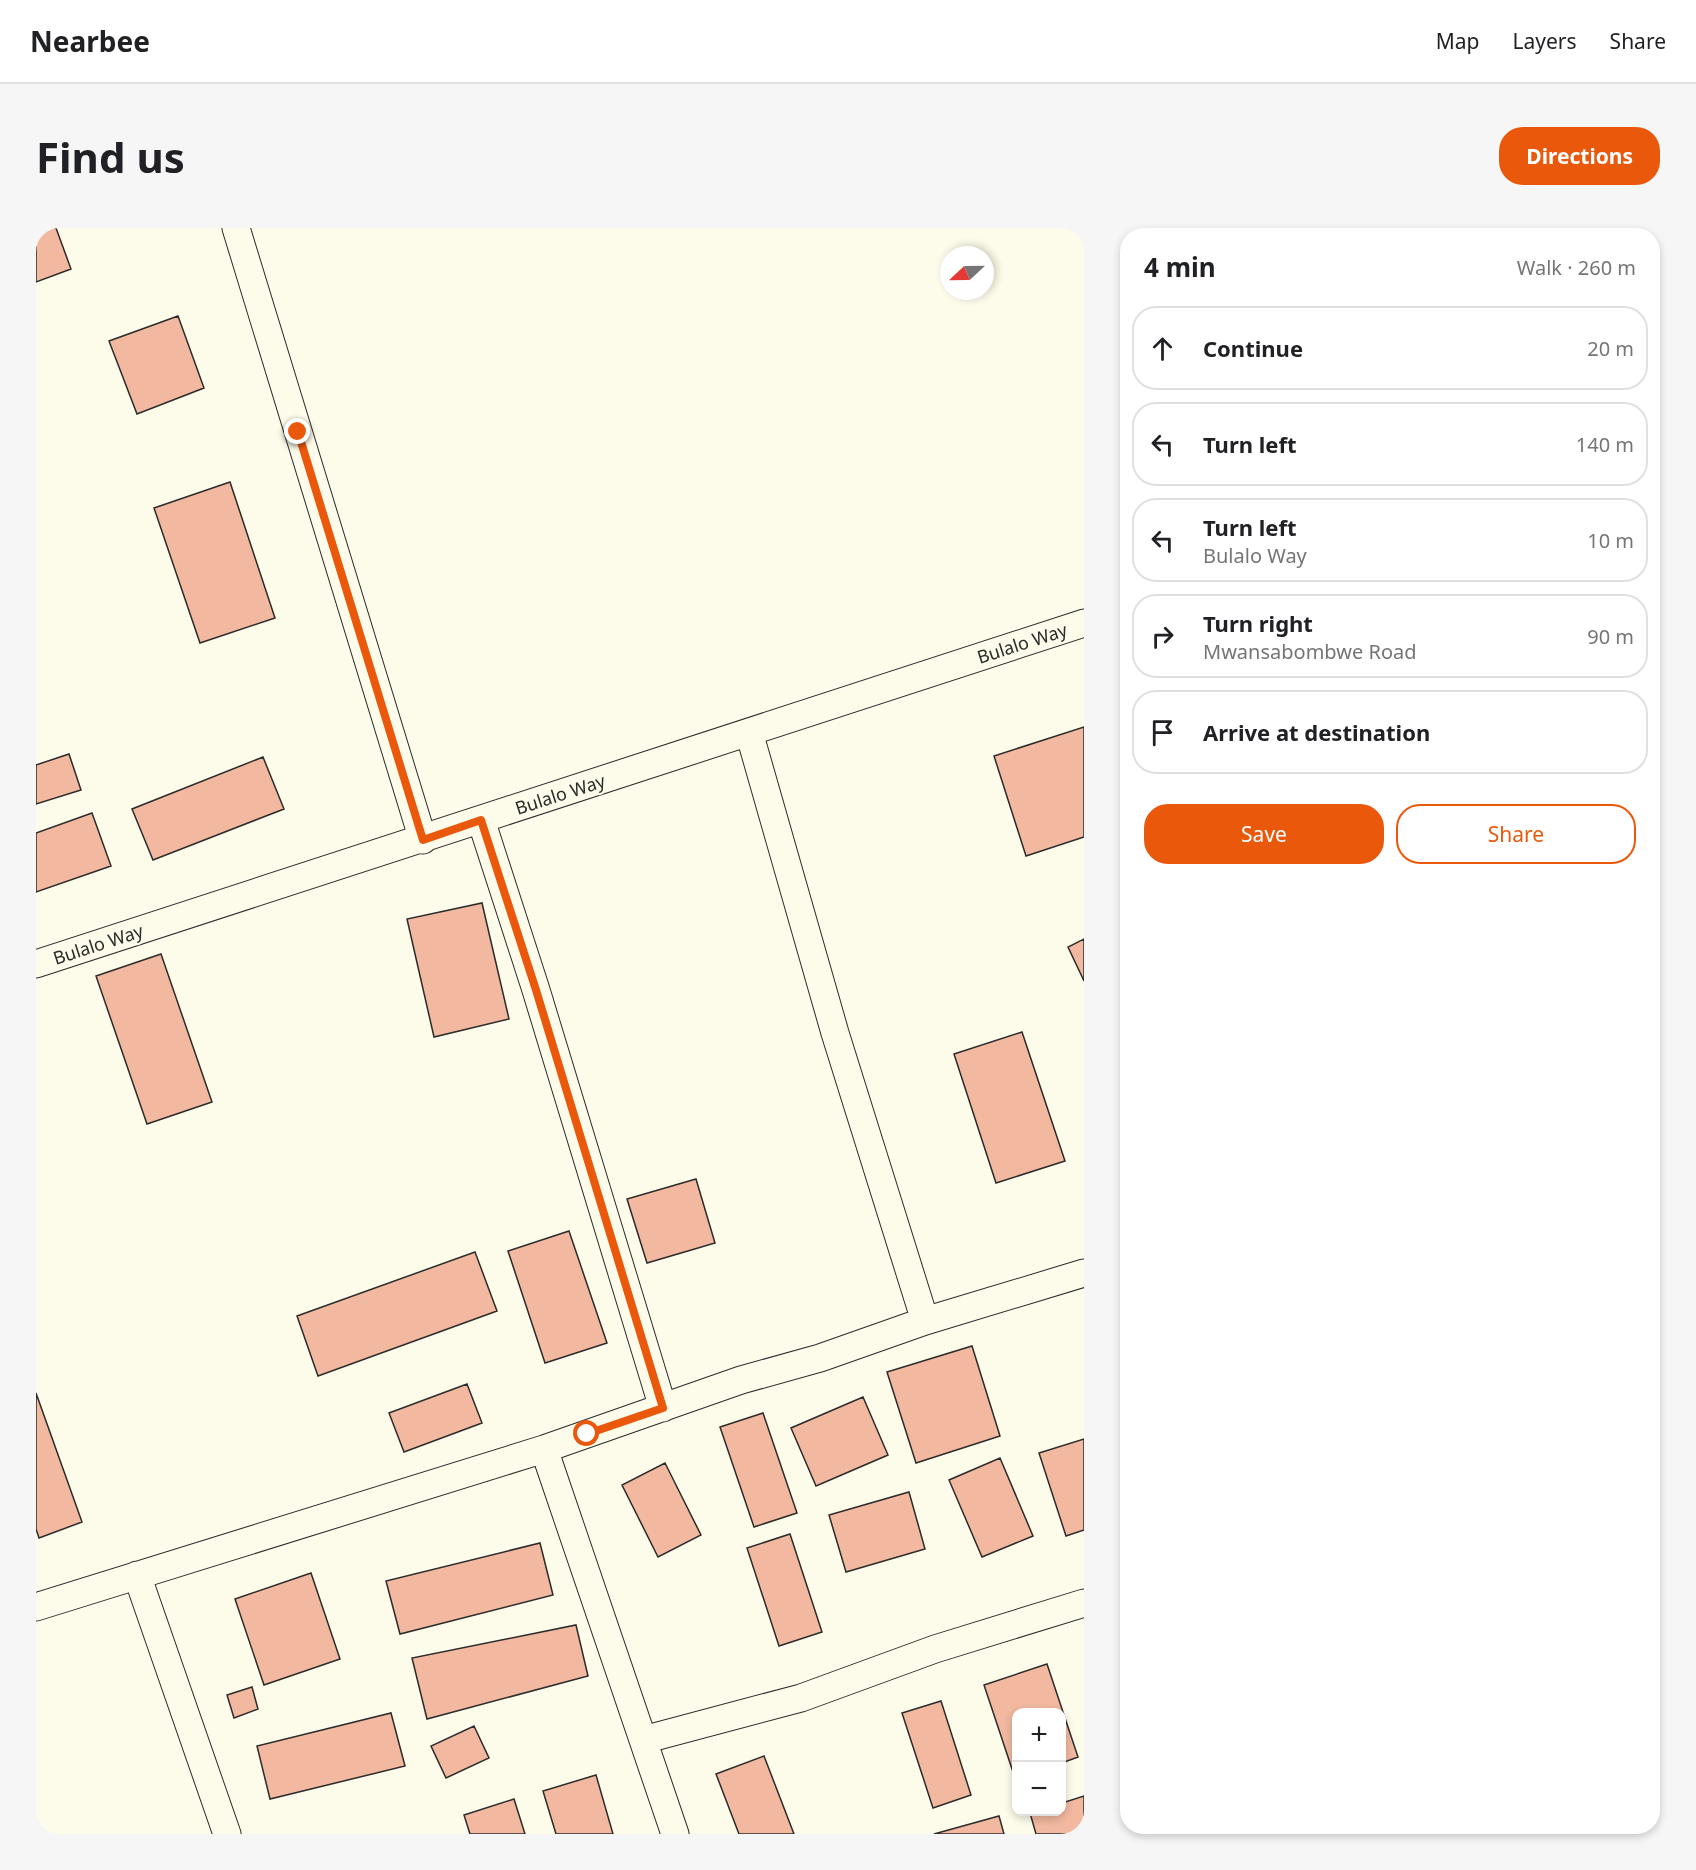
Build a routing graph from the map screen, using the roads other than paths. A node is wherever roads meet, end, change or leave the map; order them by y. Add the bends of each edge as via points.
1 (236, 228) edge
2 (1084, 623) edge
3 (748, 732) junction
4 (481, 820) junction
5 (423, 840) junction
6 (36, 964) edge
7 (1084, 1273) edge
8 (925, 1321) junction
9 (663, 1408) junction
10 (544, 1449) junction
11 (137, 1575) junction
12 (1084, 1603) edge
13 (36, 1607) edge
14 (643, 1740) junction
15 (226, 1834) edge
16 (675, 1834) edge

1 - 5 street
2 - 3 street, Bulalo Way
3 - 4 street, Bulalo Way
3 - 8 street via 835,1033
4 - 5 street, Bulalo Way
4 - 9 street
5 - 6 street, Bulalo Way
7 - 8 street
8 - 9 street
9 - 10 street
10 - 11 street
10 - 14 street
11 - 13 street
11 - 15 street
12 - 14 street via 935,1649 801,1698
14 - 16 street

